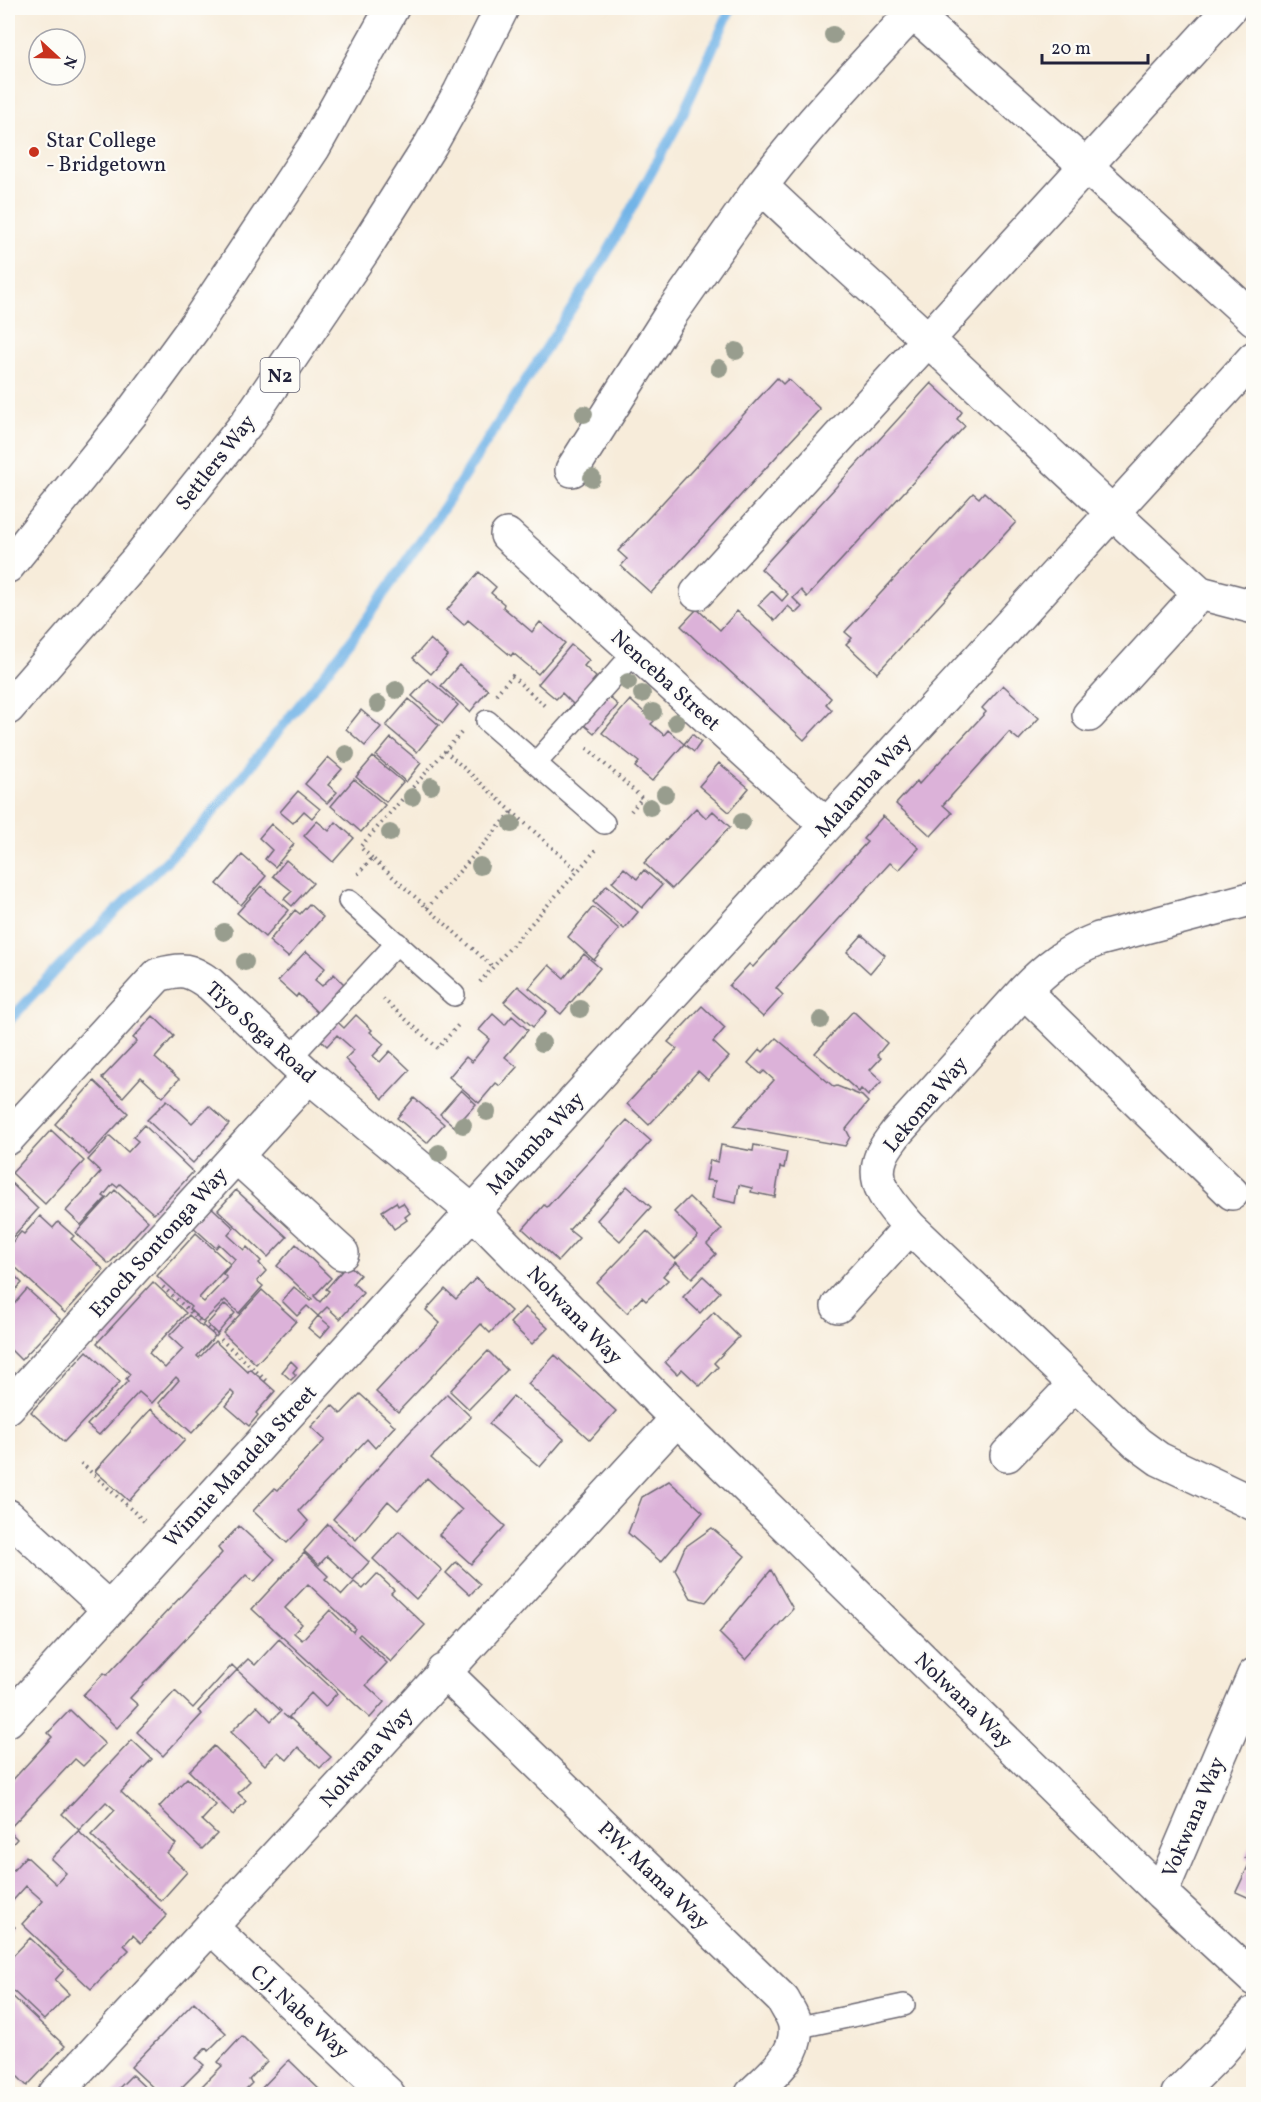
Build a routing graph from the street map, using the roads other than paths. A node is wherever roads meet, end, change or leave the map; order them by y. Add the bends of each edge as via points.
1 (392, 8) edge
2 (502, 8) edge
3 (1230, 8) edge
4 (914, 10) edge
5 (1086, 166) junction
6 (761, 186) junction
7 (1254, 319) edge
8 (928, 339) junction
9 (1254, 358) edge
10 (572, 470) dead end
11 (1112, 513) junction
12 (507, 535) dead end
13 (8, 566) edge
14 (696, 593) dead end
15 (1200, 593) junction
16 (1254, 607) edge
17 (635, 652) junction
18 (8, 708) edge
19 (1089, 715) dead end
20 (487, 721) dead end
21 (536, 763) junction
22 (604, 823) dead end
23 (826, 825) junction
24 (1254, 898) edge
25 (349, 901) dead end
26 (397, 943) junction
27 (1024, 991) junction
28 (454, 994) dead end
29 (299, 1067) junction
30 (8, 1138) edge
31 (236, 1156) junction
32 (1232, 1193) dead end
33 (472, 1211) junction
34 (910, 1227) junction
35 (342, 1253) dead end
36 (838, 1306) dead end
37 (1075, 1383) junction
38 (8, 1407) edge
39 (677, 1419) junction
40 (1007, 1455) dead end
41 (1254, 1504) edge
42 (8, 1516) edge
43 (109, 1609) junction
44 (443, 1671) junction
45 (1251, 1690) edge
46 (8, 1720) edge
47 (1161, 1893) junction
48 (212, 1928) junction
49 (1254, 1979) edge
50 (904, 2005) dead end
51 (1254, 2013) edge
52 (795, 2028) junction
53 (55, 2094) edge
54 (388, 2094) edge
55 (752, 2094) edge
56 (1178, 2094) edge

1 - 13 main road via 314,147 193,329 130,415
2 - 18 main road, Settlers Way / N2 via 431,144 258,407 137,560
3 - 5 main road
4 - 5 main road
4 - 6 main road via 826,105
5 - 7 main road
5 - 8 main road
6 - 8 main road
6 - 10 main road via 672,314
8 - 11 main road
8 - 14 main road
9 - 11 main road, Malamba Way
11 - 15 main road
11 - 23 main road, Malamba Way
12 - 17 main road, Nenceba Street
15 - 16 main road
15 - 19 main road
17 - 21 lane
17 - 23 main road, Nenceba Street
20 - 21 lane
21 - 22 lane
23 - 33 main road, Malamba Way
24 - 27 main road, Lekoma Way via 1078,947 1044,970
25 - 26 lane
26 - 28 lane
26 - 29 lane
27 - 32 main road
27 - 34 main road, Lekoma Way via 896,1133 880,1157 882,1193
29 - 30 main road, Tiyo Soga Road via 210,984 194,972 175,970 158,975
29 - 31 main road, Enoch Sontonga Way
29 - 33 main road, Tiyo Soga Road
31 - 35 main road
31 - 38 main road, Enoch Sontonga Way
33 - 39 main road, Nolwana Way
33 - 43 main road, Winnie Mandela Street
34 - 36 main road
34 - 37 main road, Lekoma Way
37 - 40 main road
37 - 41 main road, Lekoma Way via 1137,1443 1160,1459
39 - 44 main road, Nolwana Way
39 - 47 main road, Nolwana Way
42 - 43 main road
43 - 46 main road, Winnie Mandela Street
44 - 48 main road, Nolwana Way
44 - 52 main road, P.W. Mama Way via 769,1985 783,2000
45 - 47 main road, Vokwana Way
47 - 49 main road, Nolwana Way
48 - 53 main road, Nolwana Way
48 - 54 main road, C.J. Nabe Way
50 - 52 lane
51 - 56 main road
52 - 55 main road via 792,2049

